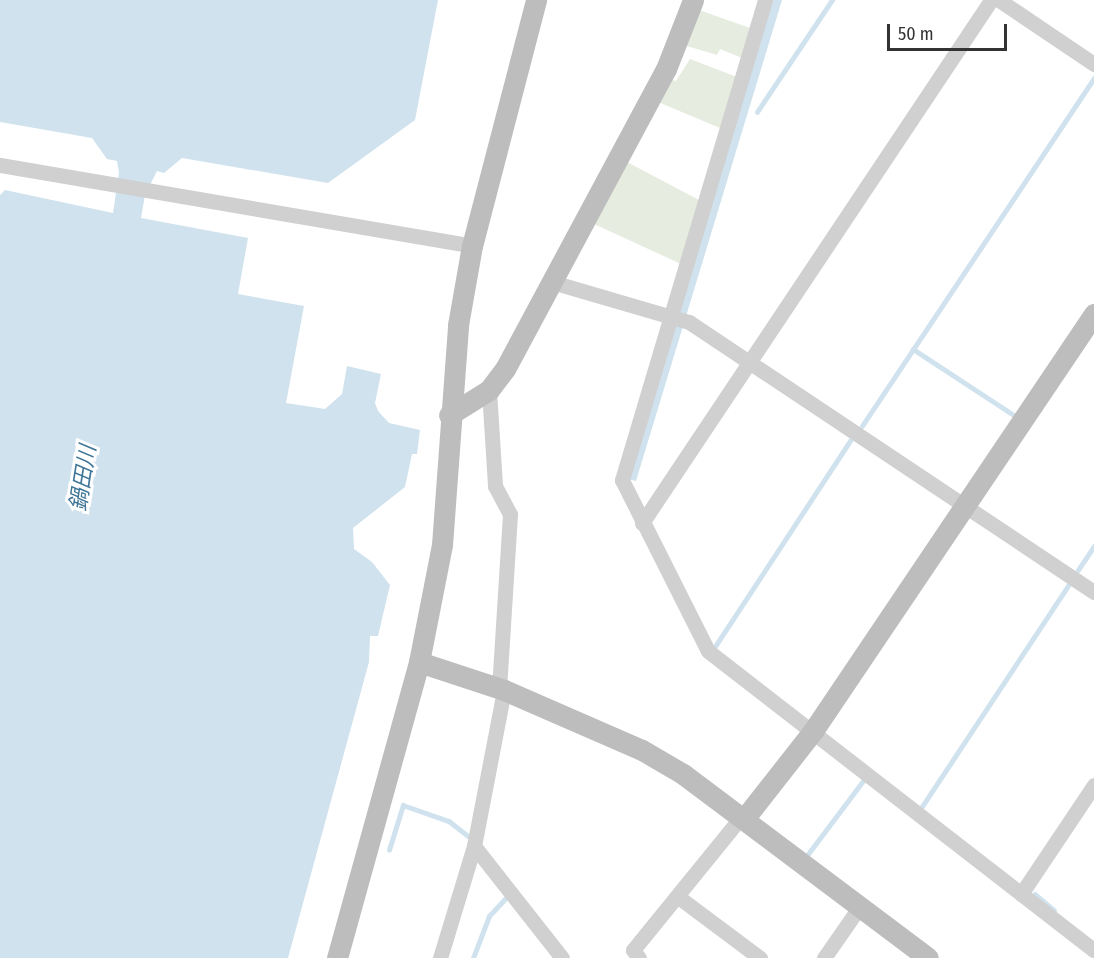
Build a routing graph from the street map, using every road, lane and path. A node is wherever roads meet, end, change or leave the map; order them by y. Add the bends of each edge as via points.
1 (536, 0) edge
2 (693, 0) edge
3 (765, 0) edge
4 (991, 0) edge
5 (999, 0) edge
6 (1094, 64) edge
7 (0, 165) edge
8 (472, 246) junction
9 (552, 282) junction
10 (1094, 314) edge
11 (678, 319) junction
12 (749, 362) junction
13 (489, 390) junction
14 (449, 415) junction
15 (966, 507) junction
16 (642, 523) junction
17 (1094, 592) edge
18 (419, 662) junction
19 (502, 689) junction
20 (814, 729) junction
21 (1094, 785) edge
22 (743, 818) junction
23 (474, 846) junction
24 (1021, 894) junction
25 (677, 896) junction
26 (860, 906) junction
27 (1094, 950) edge
28 (828, 957) edge
29 (337, 958) edge
30 (440, 958) edge
31 (562, 958) edge
32 (639, 958) edge
33 (760, 958) edge
34 (928, 958) edge

1 - 8 street
2 - 9 street via 666,69
3 - 11 street
4 - 12 street
5 - 6 street
7 - 8 street
8 - 14 street via 458,325
9 - 11 street
9 - 13 street
10 - 15 street
11 - 12 street
11 - 16 street via 622,480
12 - 15 street
12 - 16 street
13 - 14 street
13 - 19 street via 495,486 510,514
14 - 18 street via 442,545
15 - 17 street
15 - 20 street
16 - 20 street via 708,651
18 - 19 street
18 - 29 street
19 - 22 street via 642,750
19 - 23 street
20 - 22 street
20 - 24 street
21 - 24 street
22 - 25 street
22 - 26 street
23 - 30 street
23 - 31 street
24 - 27 street
25 - 32 street via 633,950
25 - 33 street
26 - 28 street
26 - 34 street

